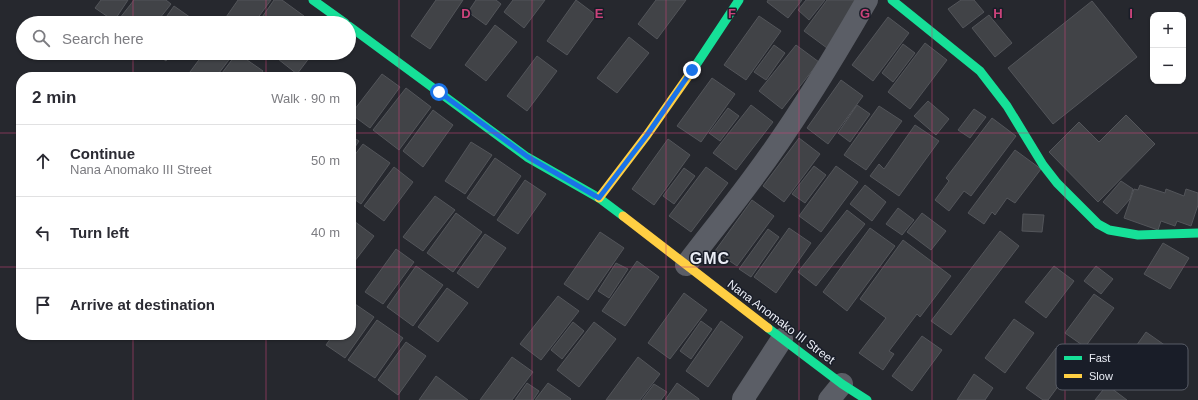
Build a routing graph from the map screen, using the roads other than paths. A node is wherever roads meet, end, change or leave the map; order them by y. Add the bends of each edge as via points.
1 (313, 0) edge
2 (739, 0) edge
3 (867, 0) edge
4 (892, 0) edge
5 (335, 16) edge
6 (356, 31) edge
7 (599, 198) junction
8 (1198, 233) edge
9 (686, 265) junction
10 (782, 339) junction
11 (836, 392) edge
12 (743, 400) edge
13 (867, 400) edge

1 - 5 street
2 - 7 street via 647,135
3 - 9 street via 830,65 778,142
4 - 8 street via 980,71 1007,106 1043,165 1057,183 1098,224 1109,230 1138,235
6 - 7 street, Nana Anomako III Street via 528,157
7 - 9 street, Nana Anomako III Street
9 - 10 street, Nana Anomako III Street
10 - 11 street, Nana Anomako III Street
10 - 12 street
11 - 13 street, Nana Anomako III Street

